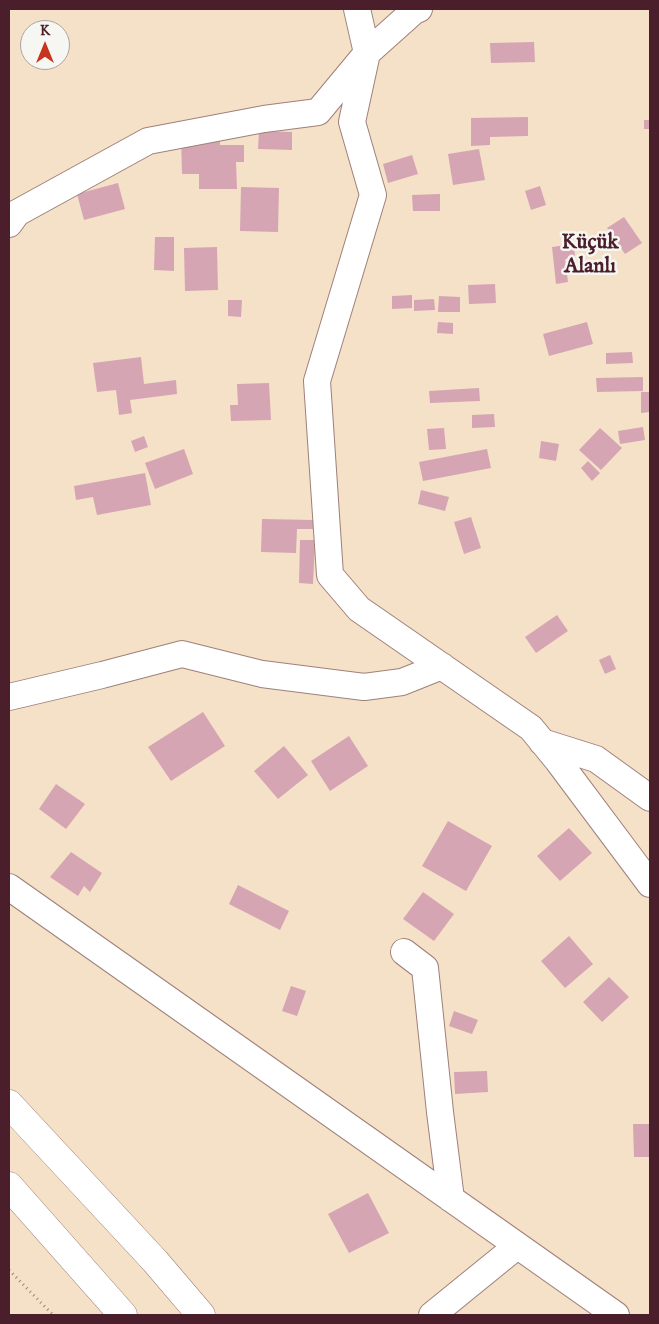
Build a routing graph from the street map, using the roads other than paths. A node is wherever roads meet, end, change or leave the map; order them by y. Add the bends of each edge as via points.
1 (357, 9) edge
2 (419, 9) edge
3 (367, 53) junction
4 (9, 224) edge
5 (442, 666) junction
6 (9, 697) edge
7 (542, 742) junction
8 (650, 798) edge
9 (650, 884) edge
10 (9, 887) edge
11 (404, 952) dead end
12 (9, 1104) edge
13 (9, 1186) edge
14 (450, 1199) junction
15 (517, 1246) junction
16 (124, 1315) edge
17 (201, 1315) edge
18 (432, 1315) edge
19 (616, 1315) edge

1 - 3 street
2 - 3 street
3 - 4 street via 318,112 148,141 16,212
3 - 5 street via 352,122 373,195 317,381 330,575 359,609
5 - 6 street via 402,682 364,686 262,674 182,654
5 - 7 street via 531,728
7 - 8 street via 596,759
7 - 9 street
10 - 14 street
11 - 14 street via 425,968
12 - 17 highway
13 - 16 highway
14 - 15 street
15 - 18 street
15 - 19 street

